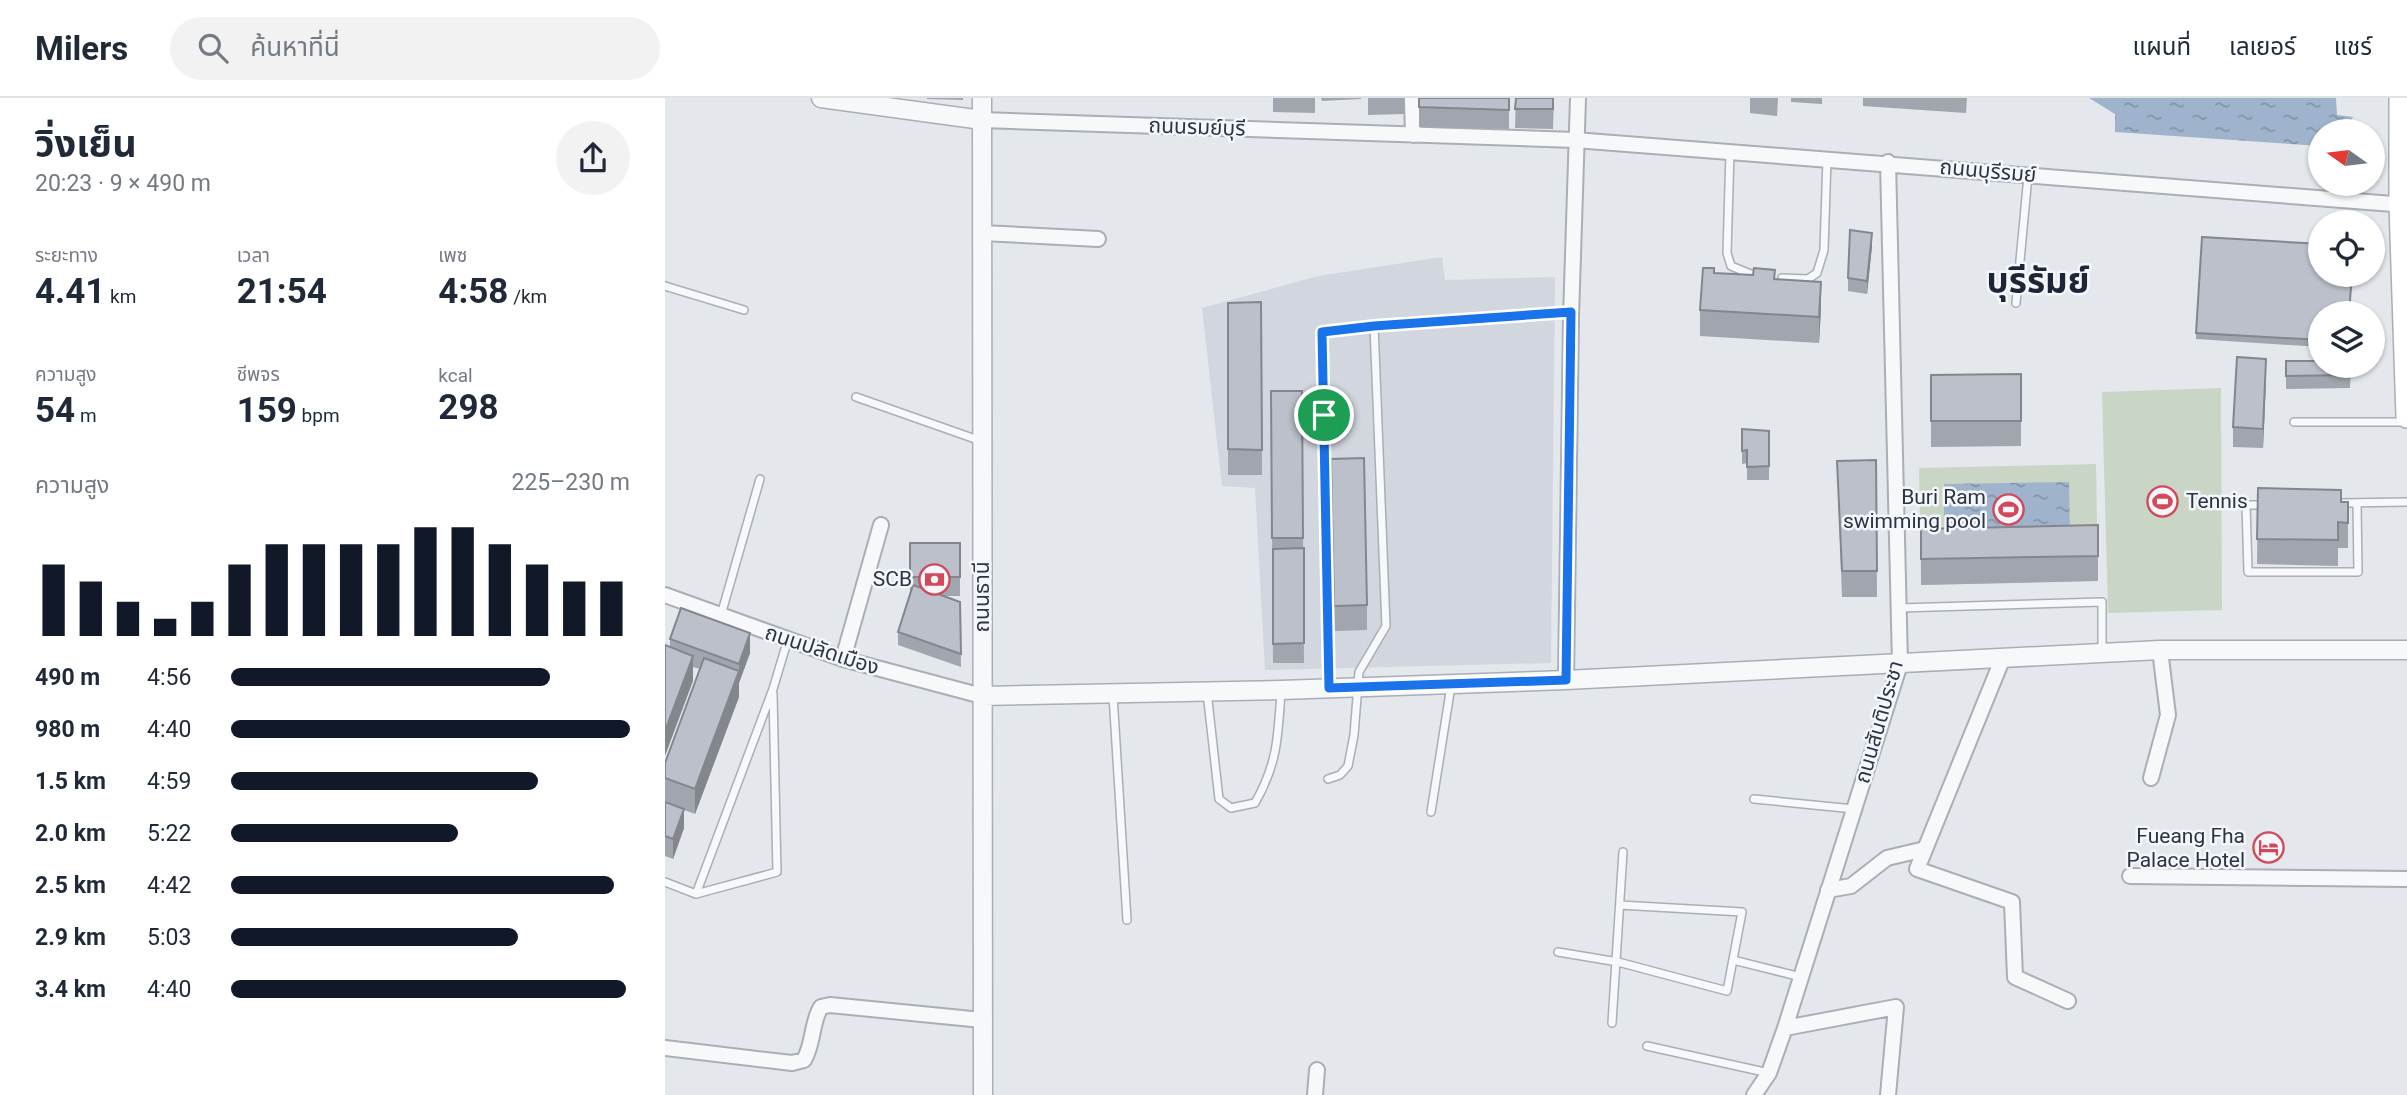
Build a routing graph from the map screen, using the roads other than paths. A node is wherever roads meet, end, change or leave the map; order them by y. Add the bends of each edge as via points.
1 (821, 98) edge
2 (982, 98) edge
3 (1412, 98) edge
4 (1578, 98) edge
5 (2400, 98) edge
6 (982, 120) junction
7 (1413, 135) junction
8 (1575, 140) junction
9 (1730, 151) junction
10 (1827, 158) junction
11 (1888, 162) junction
12 (2028, 175) junction
13 (2403, 205) edge
14 (982, 233) junction
15 (1098, 239) dead end
16 (1753, 275) edge
17 (1782, 278) edge
18 (665, 286) edge
19 (2016, 303) dead end
20 (744, 310) dead end
21 (1571, 312) junction
22 (1374, 326) junction
23 (856, 397) dead end
24 (2407, 419) edge
25 (2294, 422) dead end
26 (982, 441) junction
27 (760, 479) dead end
28 (2407, 502) edge
29 (2329, 503) edge
30 (2357, 503) junction
31 (2274, 504) edge
32 (881, 525) dead end
33 (665, 595) edge
34 (1898, 608) junction
35 (720, 616) junction
36 (788, 639) junction
37 (2160, 650) junction
38 (2407, 650) edge
39 (2102, 654) junction
40 (843, 659) junction
41 (2002, 660) junction
42 (1901, 664) junction
43 (1566, 680) junction
44 (1452, 682) junction
45 (1358, 686) junction
46 (1329, 688) junction
47 (773, 689) junction
48 (1281, 690) junction
49 (1207, 692) junction
50 (1113, 695) junction
51 (982, 696) junction
52 (2151, 778) dead end
53 (1328, 779) dead end
54 (1754, 799) dead end
55 (1854, 808) junction
56 (1431, 812) dead end
57 (1925, 849) junction
58 (1623, 852) dead end
59 (2130, 876) dead end
60 (2407, 879) edge
61 (665, 882) edge
62 (1828, 890) junction
63 (696, 894) junction
64 (1621, 905) junction
65 (1127, 920) dead end
66 (1558, 952) dead end
67 (1733, 960) junction
68 (1618, 962) junction
69 (1801, 977) junction
70 (2069, 1001) dead end
71 (982, 1020) junction
72 (1612, 1023) dead end
73 (1785, 1028) junction
74 (1647, 1046) dead end
75 (665, 1048) edge
76 (1317, 1070) dead end
77 (1769, 1073) junction
78 (983, 1095) edge
79 (1315, 1095) edge
80 (1754, 1095) edge
81 (1888, 1095) edge

1 - 6 street, ถนนรมย์บุรี
2 - 6 street, ถนนธานี
3 - 7 street
4 - 8 street
5 - 13 main road
6 - 7 street, ถนนรมย์บุรี
6 - 14 street, ถนนธานี
7 - 8 street, ถนนรมย์บุรี
8 - 9 street, ถนนบุรีรมย์
8 - 21 street
9 - 10 street, ถนนบุรีรมย์
9 - 16 lane via 1727,253 1731,267
10 - 11 street, ถนนบุรีรมย์
10 - 17 lane via 1824,250 1817,273 1808,279
11 - 12 street, ถนนบุรีรมย์
11 - 34 street, ถนนสันติประชา
12 - 13 street, ถนนบุรีรมย์
12 - 19 lane
13 - 24 main road
14 - 15 street
14 - 26 street, ถนนธานี
18 - 20 lane
21 - 22 lane
21 - 43 street
22 - 45 lane via 1385,626 1361,663
22 - 46 lane via 1322,332
23 - 26 lane
24 - 25 lane
26 - 51 street, ถนนธานี
27 - 35 lane
28 - 30 lane
29 - 30 lane
30 - 31 lane via 2358,572 2248,572 2246,505
32 - 40 street
33 - 35 street, ถนนปลัดเมือง
34 - 39 lane via 2102,603
34 - 42 street, ถนนสันติประชา
35 - 36 street, ถนนปลัดเมือง
36 - 40 street, ถนนปลัดเมือง
36 - 47 lane
37 - 38 street
37 - 39 street
37 - 52 street via 2168,715
39 - 41 street
40 - 51 street, ถนนปลัดเมือง
41 - 42 street
41 - 57 street
42 - 43 street
42 - 55 street, ถนนสันติประชา
43 - 44 street
44 - 45 street
44 - 56 lane
45 - 46 street
45 - 53 lane via 1348,766
46 - 48 street
47 - 63 lane
47 - 63 lane via 777,872
48 - 49 street
48 - 49 lane via 1277,753 1268,780 1255,803 1241,808 1231,808 1219,799
49 - 50 street
50 - 51 street
50 - 65 lane
51 - 71 street, ถนนธานี
54 - 55 lane
55 - 62 street, ถนนสันติประชา
57 - 62 street via 1887,858 1851,886
57 - 70 street via 1917,869 2012,902 2015,977
58 - 64 lane
59 - 60 street
61 - 63 lane
62 - 69 street, ถนนสันติประชา
64 - 67 lane via 1742,912
64 - 68 lane
66 - 68 lane
67 - 68 lane via 1727,991
67 - 69 lane
68 - 72 lane
69 - 73 street, ถนนสันติประชา
71 - 75 street via 830,1006 821,1007 816,1015 812,1047 804,1060 792,1063
71 - 78 street, ถนนธานี
73 - 77 street, ถนนสันติประชา
73 - 81 street via 1896,1007
74 - 77 lane
76 - 79 street
77 - 80 street, ถนนสันติประชา

